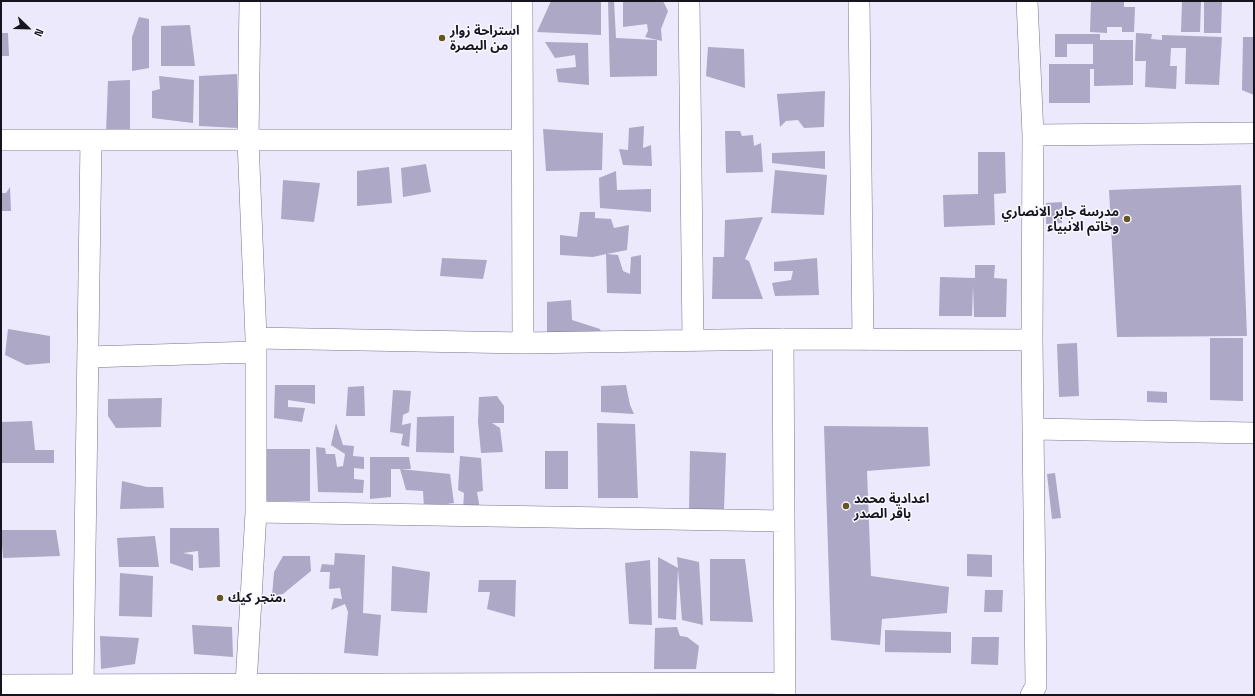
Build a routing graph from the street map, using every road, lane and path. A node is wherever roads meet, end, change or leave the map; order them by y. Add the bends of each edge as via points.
1 (250, 1) edge
2 (522, 1) edge
3 (689, 1) edge
4 (859, 1) edge
5 (1027, 1) edge
6 (1254, 132) edge
7 (1033, 135) junction
8 (1, 140) edge
9 (91, 140) junction
10 (248, 140) junction
11 (522, 140) junction
12 (783, 339) junction
13 (863, 340) junction
14 (1032, 340) junction
15 (693, 341) junction
16 (523, 343) junction
17 (256, 345) junction
18 (88, 357) junction
19 (1033, 429) junction
20 (1254, 433) edge
21 (256, 512) junction
22 (784, 521) junction
23 (1, 685) edge
24 (82, 685) junction
25 (246, 685) junction
26 (785, 689) edge
27 (175, 690) edge
28 (1031, 695) edge

1 - 10 street
2 - 11 street
3 - 15 street
4 - 13 street
5 - 7 street
6 - 7 street
7 - 14 street
8 - 9 street
9 - 10 street
9 - 18 street
10 - 11 street
10 - 17 street
11 - 16 street
12 - 13 street
12 - 15 street
12 - 22 street
13 - 14 street
14 - 19 street
15 - 16 street
16 - 17 street
17 - 18 street
17 - 21 street
18 - 24 street
19 - 20 street
19 - 28 street via 1036,686
21 - 22 street
21 - 25 street
22 - 26 street
23 - 24 street
24 - 27 street
25 - 26 street
25 - 27 street

